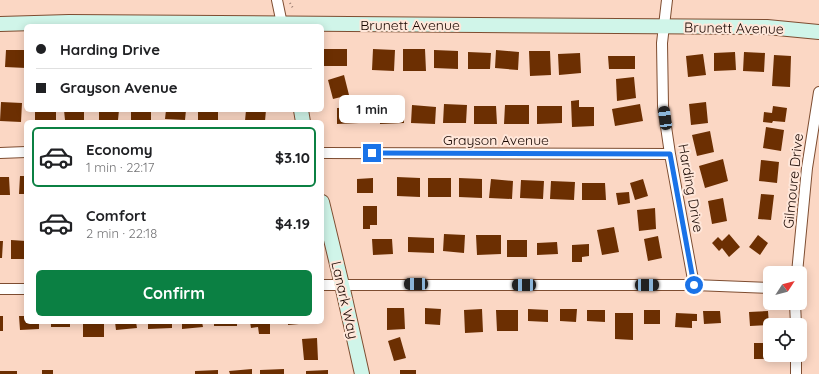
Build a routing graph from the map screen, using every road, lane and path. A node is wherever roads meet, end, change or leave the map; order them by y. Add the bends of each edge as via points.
1 (276, 0) edge
2 (289, 0) edge
3 (667, 0) edge
4 (294, 10) dead end
5 (0, 24) edge
6 (211, 24) edge
7 (282, 24) edge
8 (324, 25) edge
9 (664, 27) junction
10 (819, 32) edge
11 (819, 92) edge
12 (24, 152) edge
13 (0, 153) edge
14 (324, 153) edge
15 (670, 154) junction
16 (324, 210) edge
17 (798, 266) edge
18 (324, 285) edge
19 (342, 285) junction
20 (694, 285) junction
21 (763, 288) edge
22 (0, 289) edge
23 (24, 289) edge
24 (796, 362) edge
25 (362, 374) edge
26 (796, 374) edge

1 - 7 street
2 - 4 path
3 - 9 street, Harding Drive
5 - 6 street, Brunett Avenue
8 - 9 street, Brunett Avenue
9 - 10 street, Brunett Avenue via 767,27
9 - 15 street, Harding Drive via 663,106
11 - 17 street, Gilmoure Drive via 806,168
12 - 13 street
14 - 15 street, Grayson Avenue
15 - 20 street, Harding Drive
16 - 19 street, Lanark Way
18 - 19 street
19 - 20 street
19 - 25 street, Lanark Way
20 - 21 street
22 - 23 street
24 - 26 street

